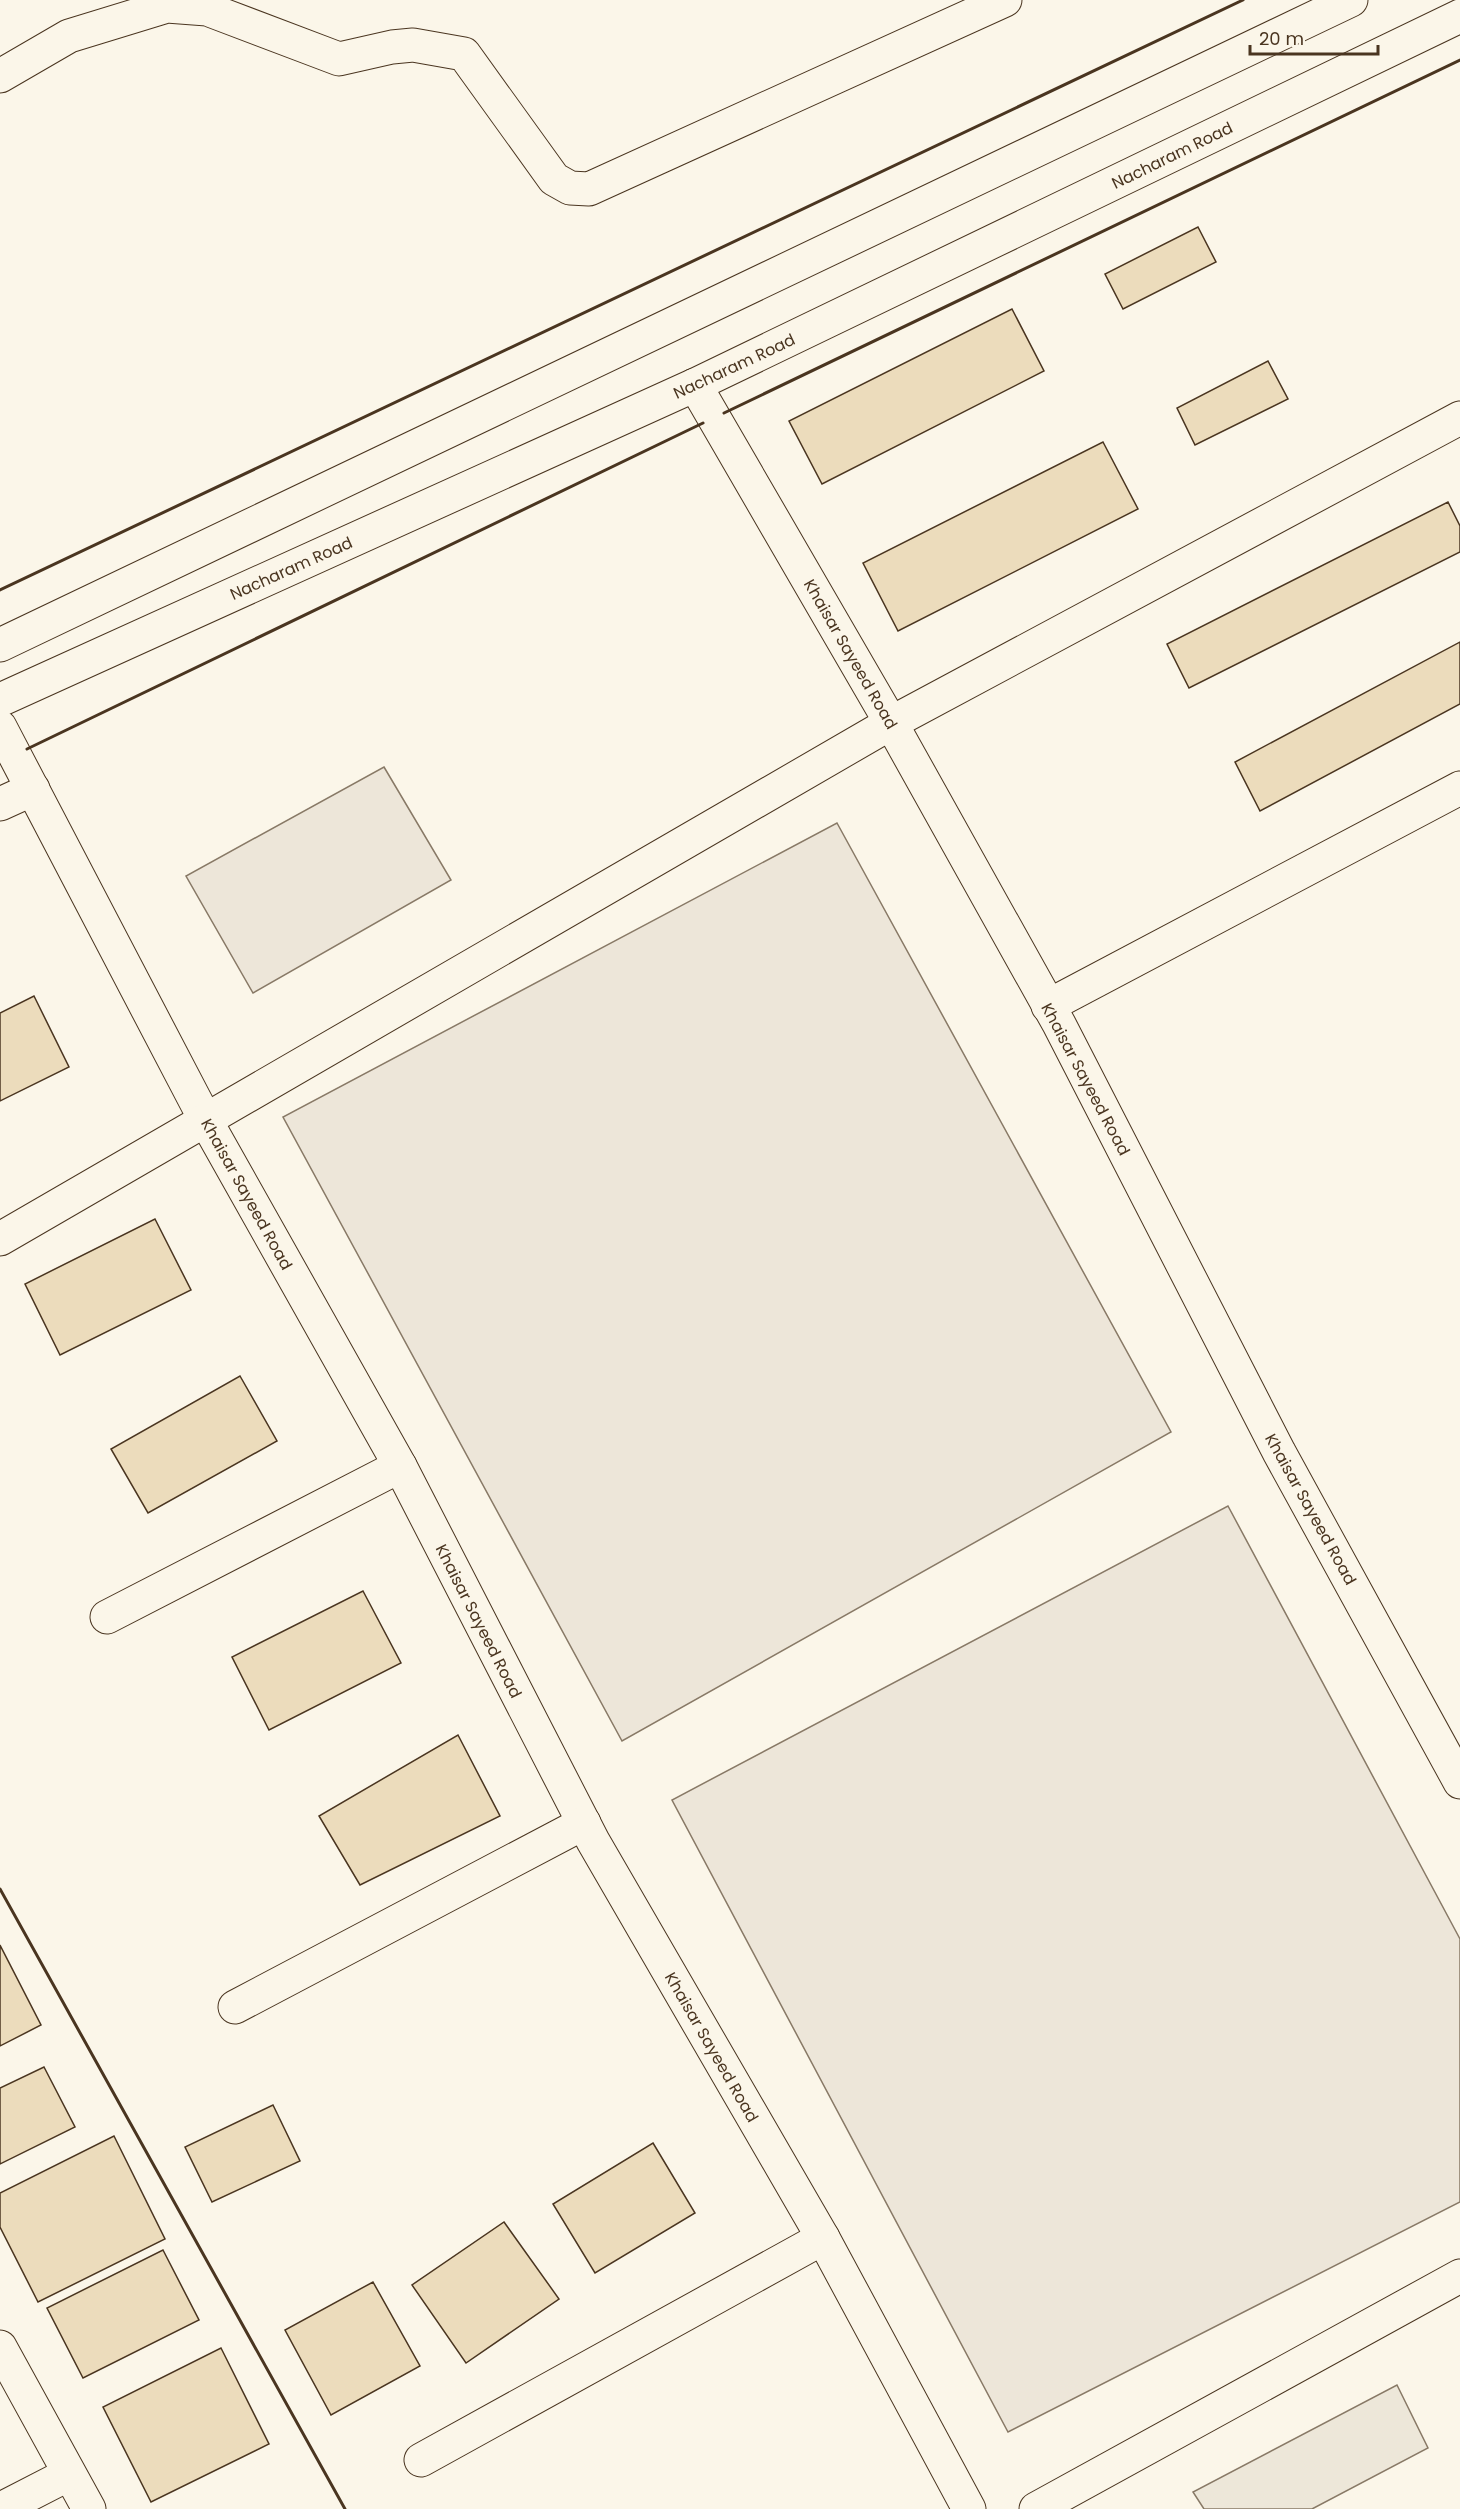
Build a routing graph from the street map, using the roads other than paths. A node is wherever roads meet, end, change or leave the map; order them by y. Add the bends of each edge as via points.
1 (1005, 0) edge
2 (1350, 0) edge
3 (1460, 16) edge
4 (0, 76) edge
5 (695, 385) junction
6 (1460, 418) edge
7 (0, 645) edge
8 (0, 700) edge
9 (891, 723) junction
10 (0, 727) edge
11 (1460, 788) edge
12 (33, 789) junction
13 (0, 804) edge
14 (1048, 1006) junction
15 (206, 1121) junction
16 (0, 1239) edge
17 (400, 1466) junction
18 (107, 1617) dead end
19 (1460, 1782) edge
20 (584, 1823) junction
21 (235, 2007) dead end
22 (823, 2238) junction
23 (1460, 2276) edge
24 (0, 2347) edge
25 (422, 2460) dead end
26 (69, 2474) junction
27 (1, 2509) edge
28 (89, 2509) edge
29 (969, 2509) edge
30 (1036, 2509) edge

1 - 4 main road via 589,189 570,188 555,179 464,54 435,48 392,47 339,59 207,9 167,6 69,36
2 - 7 main road
3 - 5 main road, Nacharam Road
5 - 8 main road, Nacharam Road
5 - 9 main road, Khaisar Sayeed Road
6 - 9 main road
9 - 14 main road, Khaisar Sayeed Road
9 - 15 main road
10 - 12 main road, Khaisar Sayeed Road
11 - 14 main road
12 - 13 main road
12 - 15 main road, Khaisar Sayeed Road
14 - 19 main road, Khaisar Sayeed Road via 1279,1452
15 - 16 main road
15 - 17 main road, Khaisar Sayeed Road
17 - 18 main road
17 - 20 main road, Khaisar Sayeed Road
20 - 21 main road
20 - 22 main road, Khaisar Sayeed Road
22 - 25 main road
22 - 29 main road, Khaisar Sayeed Road
23 - 30 main road
24 - 26 main road
26 - 27 main road
26 - 28 main road

